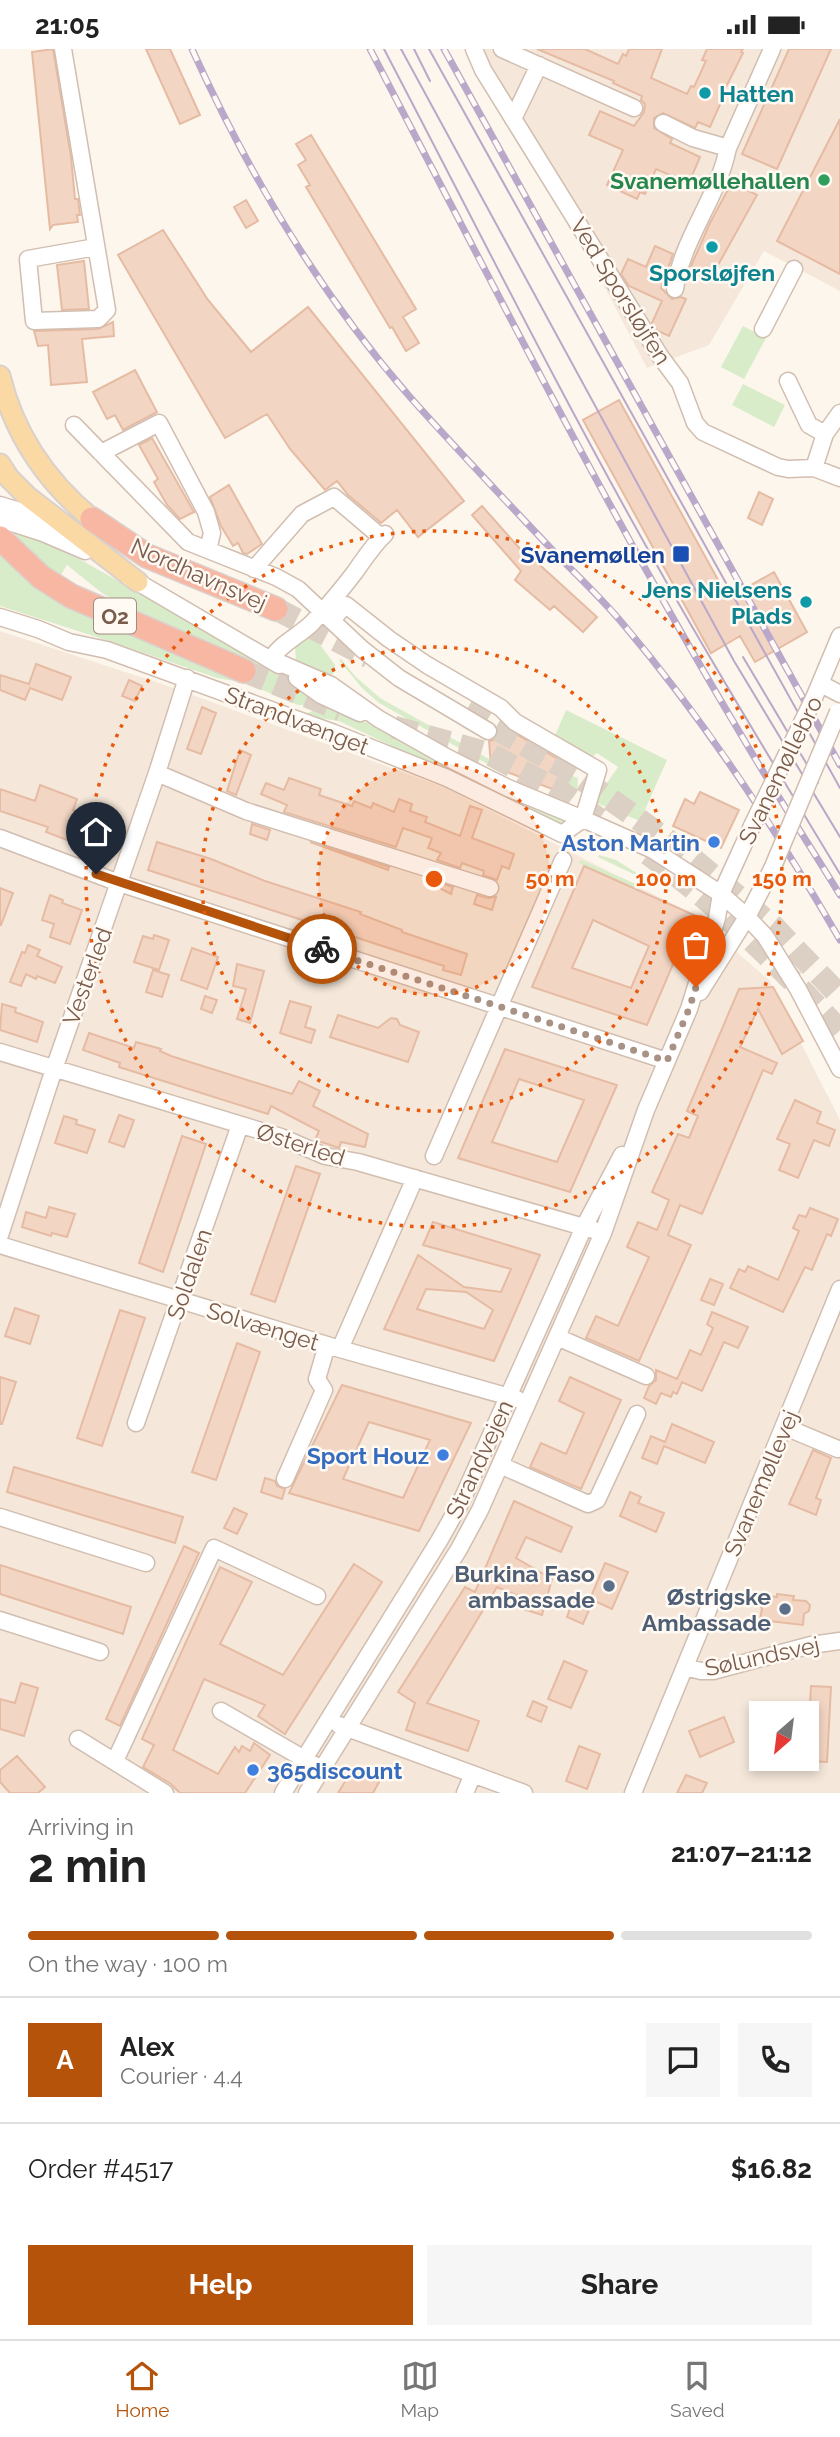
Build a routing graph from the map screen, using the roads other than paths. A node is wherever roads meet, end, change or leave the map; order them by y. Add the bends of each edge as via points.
1 (63, 49) edge
2 (474, 49) edge
3 (502, 49) edge
4 (772, 49) edge
5 (539, 65) junction
6 (634, 108) dead end
7 (513, 119) junction
8 (663, 123) dead end
9 (728, 148) junction
10 (96, 247) junction
11 (794, 269) dead end
12 (676, 289) dead end
13 (763, 329) dead end
14 (0, 376) edge
15 (788, 381) dead end
16 (840, 414) edge
17 (74, 425) dead end
18 (825, 434) junction
19 (101, 453) junction
20 (0, 464) edge
21 (814, 468) junction
22 (840, 478) edge
23 (0, 505) edge
24 (0, 519) edge
25 (92, 519) joint
26 (0, 538) edge
27 (208, 550) junction
28 (85, 551) junction
29 (254, 569) junction
30 (138, 582) junction
31 (276, 609) tunnel mouth
32 (327, 616) junction
33 (0, 617) edge
34 (840, 636) edge
35 (271, 659) junction
36 (243, 671) tunnel mouth
37 (187, 678) junction
38 (817, 691) junction
39 (840, 694) edge
40 (839, 709) edge
41 (488, 731) dead end
42 (158, 773) junction
43 (583, 819) junction
44 (0, 838) edge
45 (563, 860) dead end
46 (120, 883) junction
47 (490, 888) dead end
48 (721, 894) junction
49 (747, 917) junction
50 (499, 1006) junction
51 (689, 1009) junction
52 (0, 1052) edge
53 (667, 1061) junction
54 (54, 1069) junction
55 (840, 1069) edge
56 (646, 1110) junction
57 (240, 1125) junction
58 (434, 1156) dead end
59 (415, 1178) junction
60 (584, 1227) junction
61 (603, 1233) junction
62 (0, 1235) edge
63 (0, 1245) edge
64 (840, 1289) edge
65 (180, 1300) junction
66 (557, 1337) junction
67 (333, 1347) junction
68 (646, 1376) dead end
69 (509, 1397) junction
70 (527, 1402) junction
71 (637, 1414) dead end
72 (136, 1423) dead end
73 (785, 1427) junction
74 (838, 1449) edge
75 (500, 1465) junction
76 (285, 1479) dead end
77 (0, 1517) edge
78 (146, 1563) dead end
79 (317, 1596) dead end
80 (0, 1620) edge
81 (840, 1641) edge
82 (100, 1652) dead end
83 (685, 1667) junction
84 (221, 1711) dead end
85 (327, 1721) junction
86 (346, 1728) junction
87 (78, 1739) dead end
88 (304, 1759) junction
89 (116, 1761) junction
90 (321, 1769) junction
91 (473, 1774) junction
92 (165, 1793) edge
93 (283, 1793) edge
94 (307, 1793) edge
95 (465, 1793) edge
96 (524, 1793) edge
97 (633, 1793) edge

1 - 10 street
2 - 7 street, Ved Sporsløjfen
3 - 5 street
4 - 9 street
5 - 6 street
5 - 7 street
7 - 21 street, Ved Sporsløjfen via 680,383 695,423 703,432 778,467
8 - 9 street
9 - 12 street via 681,263
10 - 10 street via 107,310 98,319 34,321 28,260
11 - 13 street
14 - 25 main road, Nordhavnsvej via 25,443 70,501
15 - 18 street via 809,425
16 - 18 street
17 - 19 street
18 - 21 street
19 - 27 street via 188,542
19 - 27 street via 159,423 206,512 212,533
20 - 30 main road via 27,496
21 - 22 street, Ved Sporsløjfen
23 - 28 street, Strandvænget via 29,513
24 - 28 street, Strandvænget
25 - 31 highway, Nordhavnsvej via 147,556
26 - 36 highway, O2 via 41,577 71,596
27 - 29 street
28 - 30 street, Strandvænget
29 - 32 street via 298,589
29 - 32 street via 302,514 334,497 383,535
30 - 35 street, Strandvænget
32 - 35 street via 276,650
32 - 41 street via 399,678
32 - 43 street via 346,605 417,658 598,770
33 - 37 street, Strandvænget
34 - 38 street, Svanemøllebro
35 - 43 street, Strandvænget via 321,695 379,719 508,788
37 - 42 street, Vesterled
37 - 43 street, Strandvænget via 447,778 562,834
38 - 39 street
38 - 48 street, Svanemøllebro, bridge
40 - 49 street, Svanemøllebro, bridge
42 - 46 street, Vesterled
42 - 47 street via 246,811
43 - 48 street, Strandvænget via 653,851
44 - 46 street
45 - 50 street
46 - 50 street
46 - 54 street, Vesterled
48 - 49 street, Strandvænget
48 - 51 street, Strandvejen
49 - 51 street, Strandvejen
49 - 55 street, Strandvænget via 765,936 798,989
50 - 53 street
50 - 58 street
51 - 53 street, Strandvejen
52 - 54 street, Østerled
53 - 56 street, Strandvejen
54 - 57 street, Østerled
54 - 62 street, Vesterled
56 - 60 street, Strandvejen
56 - 61 street, Strandvejen
57 - 59 street, Østerled via 325,1157
57 - 65 street, Soldalen
59 - 60 street, Østerled
59 - 67 street
60 - 61 street, Østerled
60 - 69 street, Strandvejen
61 - 66 street, Strandvejen
63 - 65 street, Solvænget
64 - 73 street, Svanemøllevej
65 - 67 street, Solvænget
65 - 72 street, Soldalen
66 - 68 street
66 - 70 street, Strandvejen
67 - 69 street, Solvænget
67 - 76 street via 317,1379 324,1391
69 - 70 street, Solvænget
69 - 85 street, Strandvejen via 461,1502
70 - 75 street, Strandvejen
71 - 75 street via 597,1500 588,1504
73 - 74 street
73 - 83 street, Svanemøllevej
75 - 86 street, Strandvejen via 459,1549
77 - 78 street
79 - 89 street via 214,1548
80 - 82 street
81 - 83 street, Sølundsvej via 713,1671
83 - 97 street, Svanemøllevej
84 - 88 street
85 - 86 street
85 - 88 street, Strandvejen
86 - 90 street, Strandvejen
86 - 91 street
87 - 89 street
88 - 90 street
88 - 93 street, Strandvejen
89 - 92 street
90 - 94 street, Strandvejen
91 - 95 street
91 - 96 street

